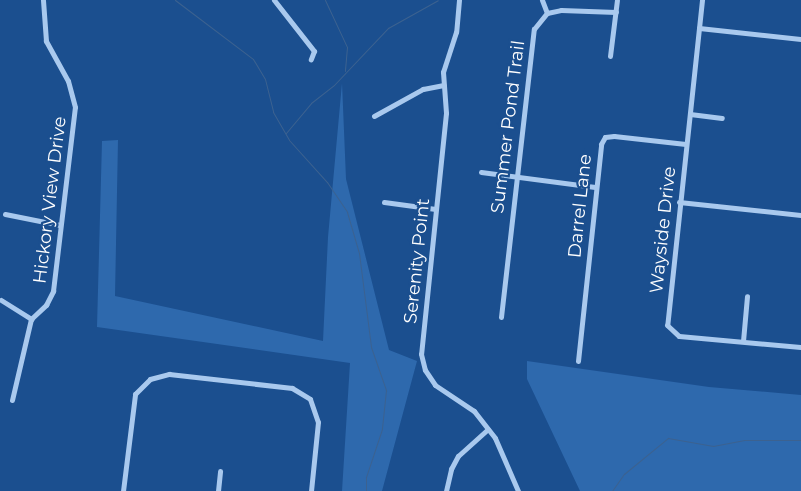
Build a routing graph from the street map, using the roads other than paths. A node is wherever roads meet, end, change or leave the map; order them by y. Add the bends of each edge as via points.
1 (44, 0) edge
2 (274, 0) edge
3 (460, 0) edge
4 (542, 0) edge
5 (618, 0) edge
6 (702, 0) edge
7 (616, 12) junction
8 (547, 13) junction
9 (699, 28) junction
10 (801, 38) edge
11 (610, 56) dead end
12 (311, 59) dead end
13 (444, 85) junction
14 (690, 114) junction
15 (374, 116) dead end
16 (722, 118) dead end
17 (686, 144) junction
18 (481, 172) dead end
19 (516, 176) junction
20 (596, 187) junction
21 (384, 202) dead end
22 (679, 202) junction
23 (436, 208) junction
24 (4, 214) dead end
25 (801, 215) edge
26 (60, 225) junction
27 (747, 296) dead end
28 (1, 300) edge
29 (501, 317) dead end
30 (31, 319) junction
31 (743, 341) junction
32 (801, 346) edge
33 (578, 361) dead end
34 (12, 400) dead end
35 (488, 429) junction
36 (220, 471) dead end
37 (123, 491) edge
38 (218, 491) edge
39 (311, 491) edge
40 (446, 491) edge
41 (518, 491) edge

1 - 26 street, Hickory View Drive via 46,41 68,81 75,107
2 - 12 street via 314,51
3 - 13 street, Serenity Point via 456,32 443,72
4 - 8 street
5 - 7 street
6 - 9 street, Wayside Drive
7 - 8 street via 561,10
7 - 11 street
8 - 19 street, Summer Pond Trail via 534,29 531,39
9 - 10 street
9 - 14 street, Wayside Drive
13 - 15 street via 423,89
13 - 23 street, Serenity Point via 446,114
14 - 16 street
14 - 17 street, Wayside Drive
17 - 20 street, Darrel Lane via 605,137
17 - 22 street, Wayside Drive
18 - 19 street
19 - 20 street
19 - 29 street, Summer Pond Trail
20 - 33 street, Darrel Lane
21 - 23 street
22 - 25 street
22 - 31 street, Wayside Drive via 667,325 679,336
23 - 35 street, Serenity Point via 421,354 425,370 435,385 474,412
24 - 26 street
26 - 30 street, Hickory View Drive via 53,291 46,305
27 - 31 street
28 - 30 street
30 - 34 street
31 - 32 street, Wayside Drive
35 - 40 street via 458,456
35 - 41 street, Serenity Point via 514,475
36 - 38 street
37 - 39 street via 135,394 150,379 169,374 292,388 310,399 318,422

